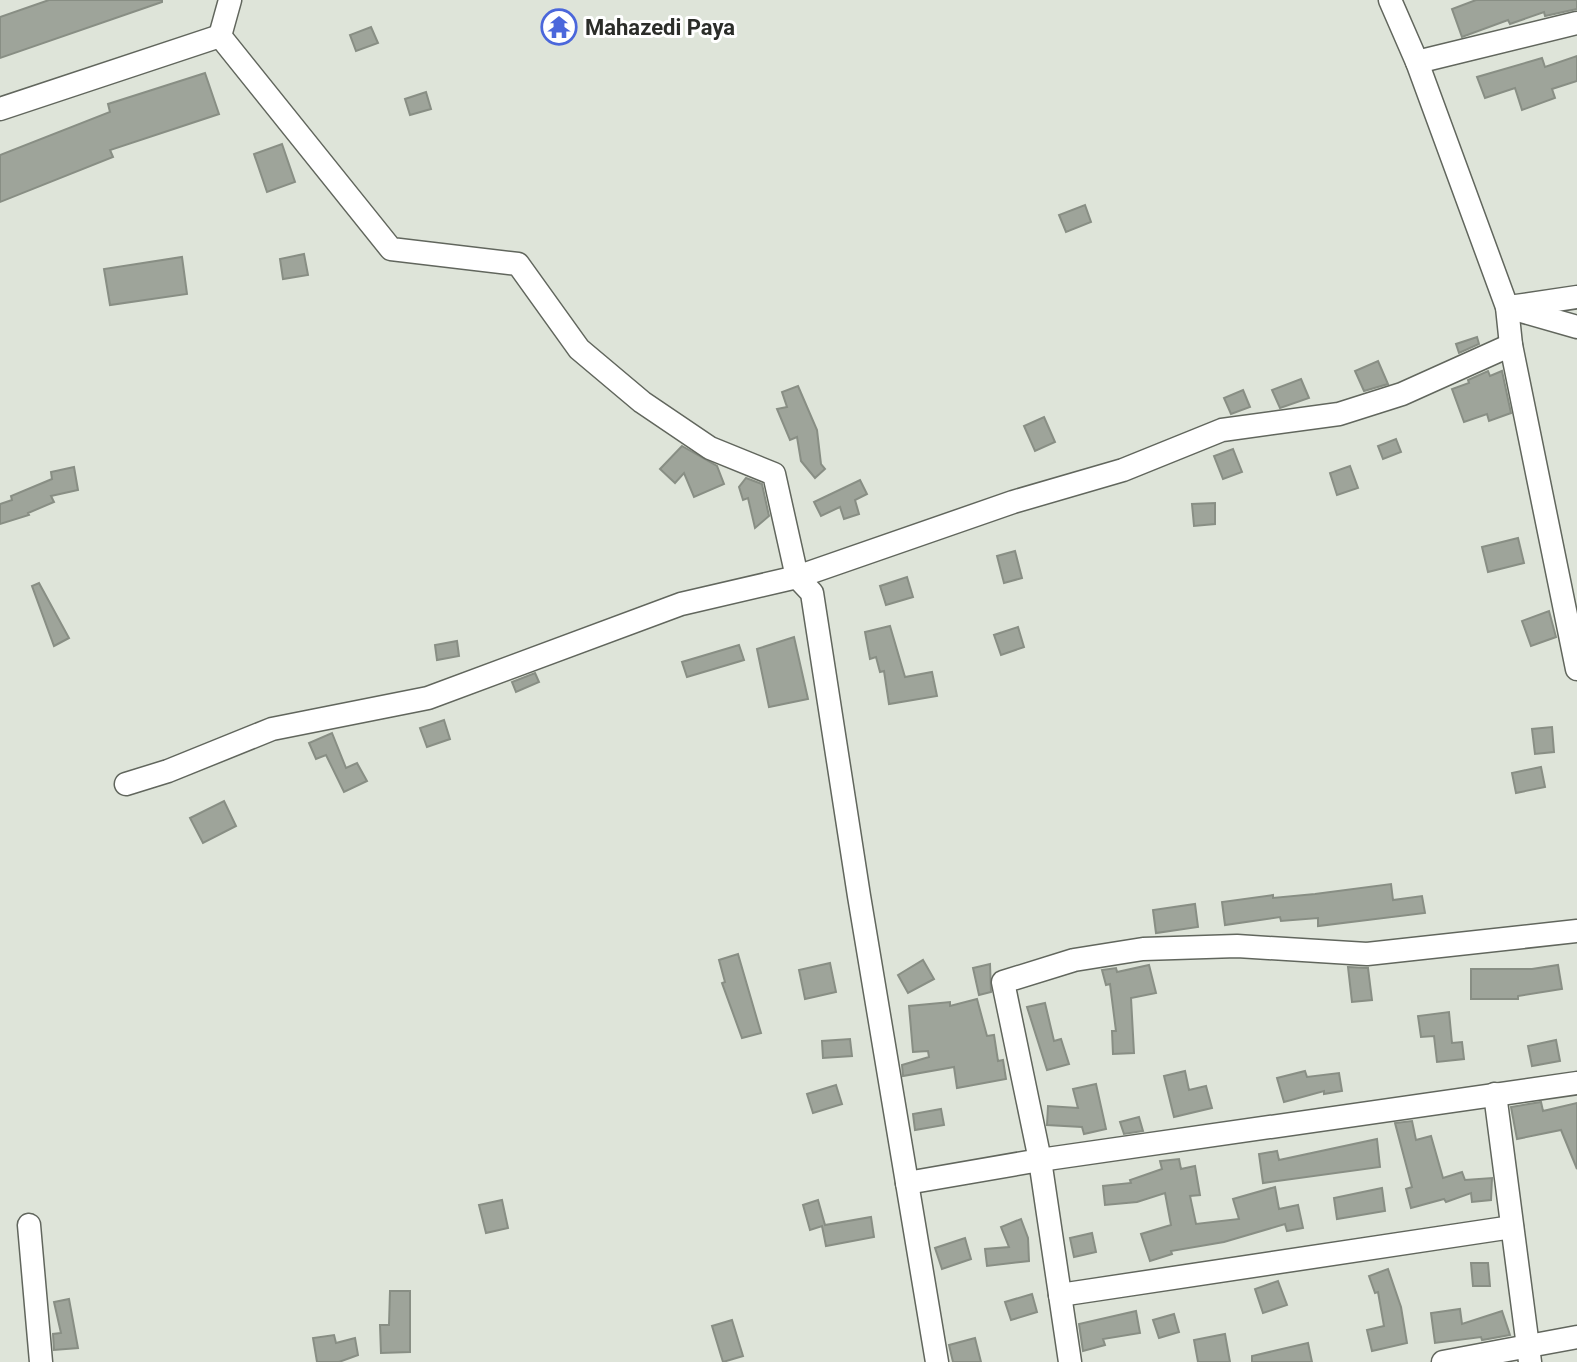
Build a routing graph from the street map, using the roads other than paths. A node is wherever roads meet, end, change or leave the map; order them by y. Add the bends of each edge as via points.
1 (230, 0) edge
2 (1390, 0) edge
3 (1577, 23) edge
4 (220, 36) junction
5 (1417, 62) junction
6 (0, 109) edge
7 (1577, 297) edge
8 (1507, 307) junction
9 (1577, 327) edge
10 (1511, 345) junction
11 (797, 577) junction
12 (1577, 669) edge
13 (126, 784) dead end
14 (1577, 931) edge
15 (1577, 1083) edge
16 (1495, 1094) junction
17 (1040, 1160) junction
18 (907, 1183) junction
19 (29, 1225) dead end
20 (1512, 1227) junction
21 (1060, 1295) junction
22 (1577, 1337) edge
23 (1529, 1354) edge
24 (41, 1362) edge
25 (937, 1362) edge
26 (1070, 1362) edge
27 (1443, 1362) edge

1 - 4 street
2 - 5 street
3 - 5 street
4 - 6 street
4 - 11 street via 391,249 518,264 579,349 642,402 710,448 774,474
5 - 8 street
7 - 8 street
8 - 9 street
8 - 10 street
10 - 11 street via 1402,394 1339,414 1222,430 1123,470
10 - 12 street
11 - 13 street via 681,604 428,698 272,729
11 - 18 street via 812,593
14 - 17 street via 1367,954 1237,946 1143,949 1074,960 1003,982
15 - 16 street
16 - 17 street
16 - 20 street
17 - 18 street
17 - 21 street
18 - 25 street
19 - 24 street
20 - 21 street
20 - 23 street
21 - 26 street
22 - 23 street
23 - 27 street

